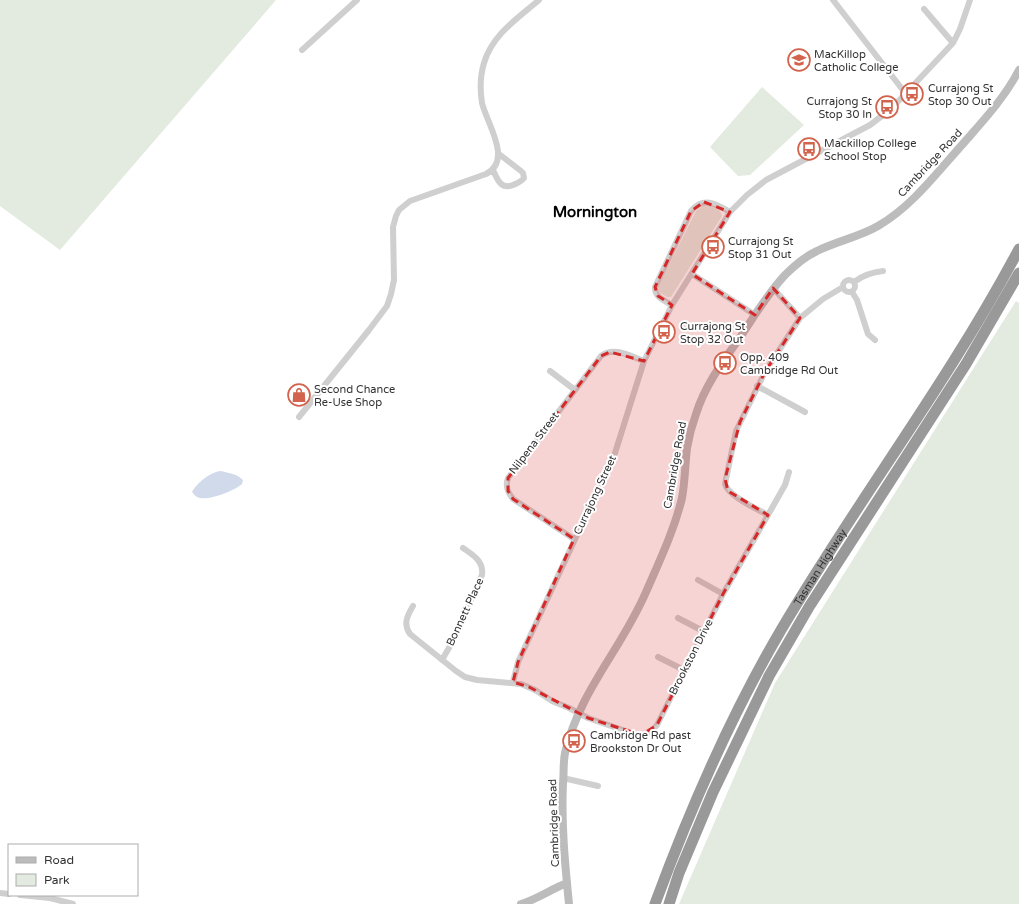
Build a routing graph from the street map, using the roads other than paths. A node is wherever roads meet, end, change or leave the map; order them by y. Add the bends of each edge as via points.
1 (357, 0) edge
2 (539, 0) edge
3 (833, 0) edge
4 (970, 0) edge
5 (924, 9) dead end
6 (954, 43) junction
7 (302, 50) dead end
8 (1019, 70) edge
9 (906, 94) junction
10 (499, 154) junction
11 (493, 170) junction
12 (730, 212) junction
13 (1019, 249) edge
14 (883, 271) dead end
15 (1019, 273) edge
16 (692, 274) junction
17 (854, 282) junction
18 (843, 287) junction
19 (773, 288) junction
20 (852, 292) junction
21 (672, 305) junction
22 (755, 315) junction
23 (800, 318) junction
24 (875, 340) dead end
25 (644, 361) junction
26 (550, 370) dead end
27 (758, 386) junction
28 (575, 390) junction
29 (805, 412) dead end
30 (299, 417) dead end
31 (789, 472) dead end
32 (768, 515) junction
33 (574, 539) junction
34 (463, 548) dead end
35 (698, 580) dead end
36 (723, 594) junction
37 (413, 606) dead end
38 (678, 618) dead end
39 (703, 632) junction
40 (658, 657) dead end
41 (442, 660) junction
42 (684, 670) junction
43 (513, 682) junction
44 (578, 713) junction
45 (563, 778) junction
46 (598, 786) dead end
47 (567, 883) junction
48 (30, 896) edge
49 (73, 904) edge
50 (521, 904) edge
51 (569, 904) edge
52 (655, 904) edge
53 (669, 904) edge

1 - 7 street
2 - 10 street via 503,32 492,46 484,65 481,96
3 - 9 street
4 - 6 street, Currajong Street
5 - 6 street
6 - 9 street, Currajong Street
8 - 19 main road, Cambridge Road via 987,116 935,176 904,207 880,225 816,251 787,273
9 - 12 street, Currajong Street via 874,123 755,188
10 - 11 street
10 - 11 street via 521,171 524,178 505,187 499,184
11 - 30 street via 410,201 399,210 393,227 394,280 387,306
12 - 16 street, Currajong Street
12 - 21 street via 706,202 692,211 655,287 658,296
13 - 52 highway, Tasman Highway via 969,337 806,590 760,669 725,735
14 - 17 street
15 - 53 highway, Tasman Highway via 966,364 809,606 773,670 713,792 679,873
16 - 21 street, Currajong Street
16 - 22 street
17 - 18 street via 846,280
17 - 20 street via 856,287
18 - 20 street via 846,292
18 - 23 street
19 - 22 main road, Cambridge Road
19 - 23 street
20 - 24 street via 868,334
21 - 25 street, Currajong Street
22 - 44 main road, Cambridge Road via 708,386 697,410 687,448 682,496 672,530 633,619
23 - 27 street
25 - 28 street, Nilpena Street via 617,352 607,352 601,356
25 - 33 street, Currajong Street via 615,453
26 - 28 street
27 - 29 street
27 - 32 street via 736,431 725,484 732,494
28 - 33 street, Nilpena Street via 506,482 513,498
31 - 32 street, Brookston Drive via 786,485
32 - 36 street, Brookston Drive
33 - 43 street, Currajong Street via 518,662
34 - 41 street, Bonnett Place via 481,563 483,571
35 - 36 street
36 - 39 street, Brookston Drive
37 - 41 street, Brookston Drive via 407,618 408,631
38 - 39 street
39 - 42 street, Brookston Drive
40 - 42 street
41 - 43 street, Brookston Drive via 471,679
42 - 44 street, Brookston Drive via 657,725 649,733 637,735
43 - 44 street, Brookston Drive via 529,687
44 - 45 main road, Cambridge Road via 564,757
45 - 46 street
45 - 47 main road, Cambridge Road
47 - 50 main road
47 - 51 main road, Cambridge Road
48 - 49 street

